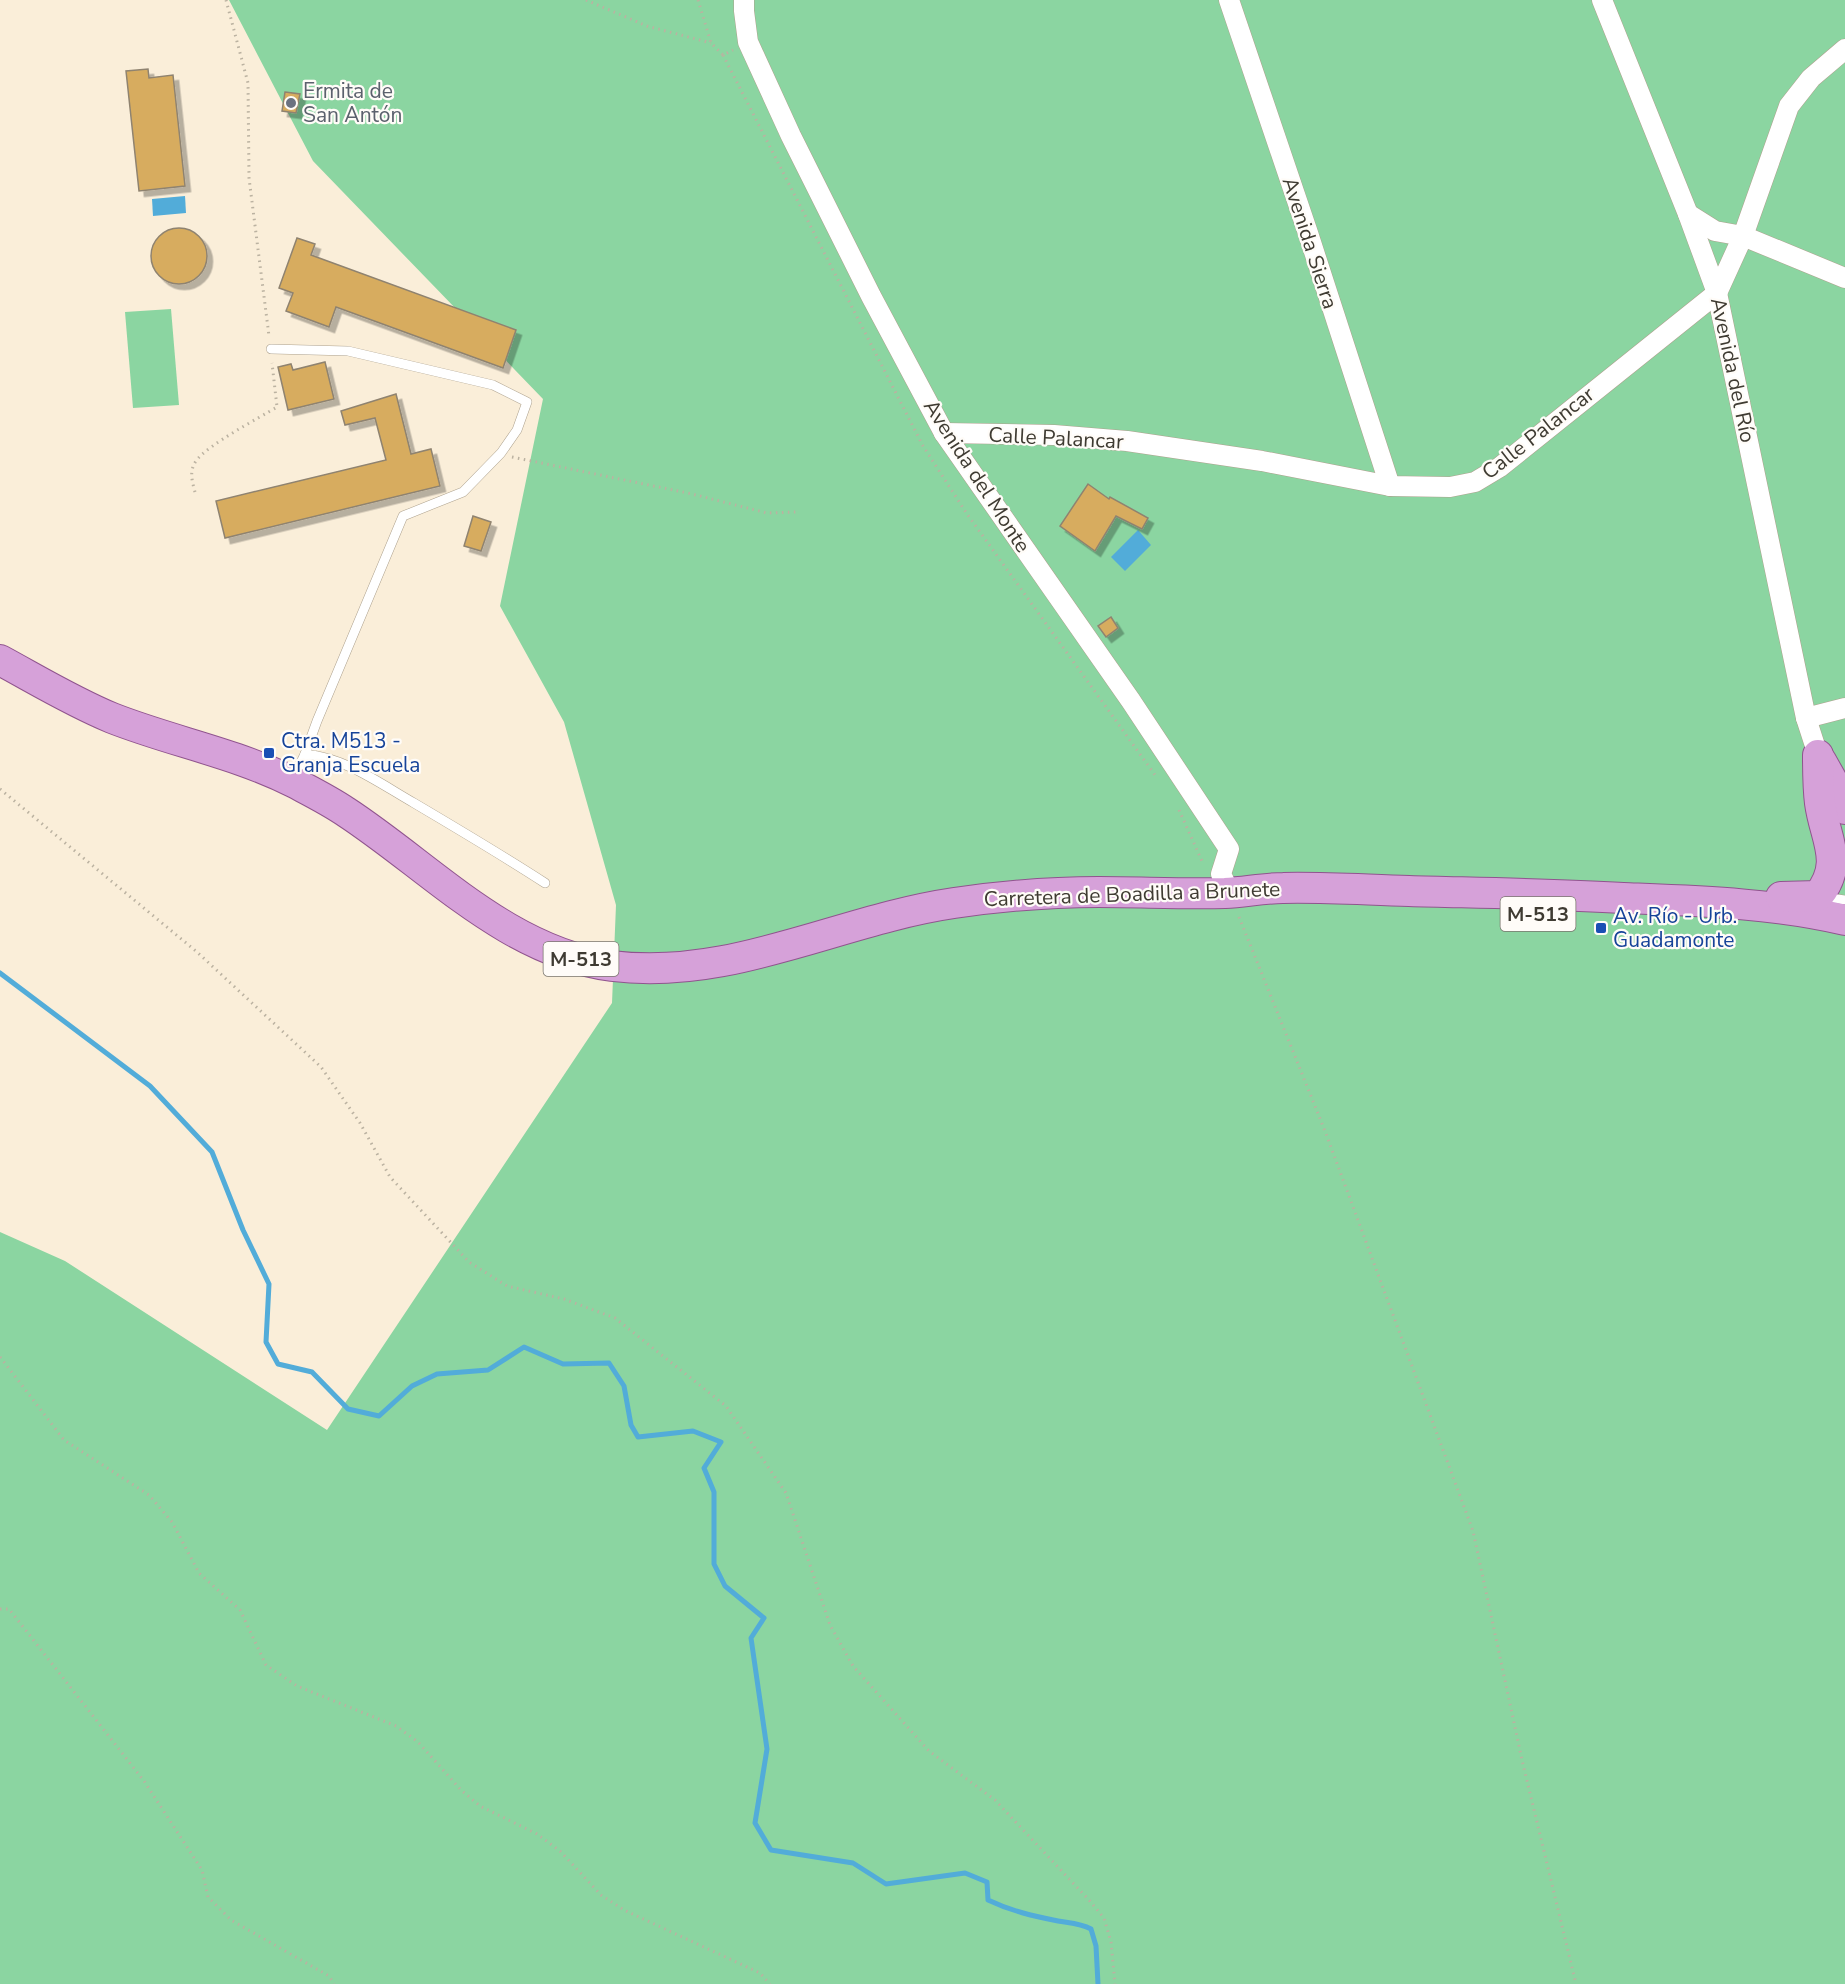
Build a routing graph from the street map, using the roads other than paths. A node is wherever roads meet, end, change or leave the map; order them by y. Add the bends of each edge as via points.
1 (744, 0) edge
2 (1229, 0) edge
3 (1602, 0) edge
4 (1845, 49) edge
5 (1688, 214) junction
6 (1743, 236) junction
7 (1845, 278) edge
8 (1717, 293) junction
9 (271, 349) road end
10 (944, 433) junction
11 (1390, 486) junction
12 (0, 660) edge
13 (1845, 708) edge
14 (1806, 718) junction
15 (305, 754) junction
16 (1818, 755) junction
17 (291, 782) junction
18 (1845, 809) edge
19 (545, 883) dead end
20 (1230, 893) junction
21 (1837, 900) edge

1 - 10 street, Avenida del Monte via 748,42 790,136
2 - 11 street, Avenida Sierra
3 - 5 street, Avenida del Río
4 - 6 street, Calle Palancar via 1810,78 1789,106
5 - 6 street via 1715,231
5 - 8 street, Avenida del Río
6 - 7 street
6 - 8 street, Calle Palancar
8 - 11 street, Calle Palancar via 1500,467 1475,482 1450,487
8 - 14 street, Avenida del Río
9 - 15 lane via 348,351 493,385 527,402 517,430 501,453 463,492 403,516
10 - 11 street, Calle Palancar via 1127,441 1262,461
10 - 20 street, Avenida del Monte via 1131,700 1229,849 1221,874
12 - 17 main road, Carretera de Boadilla a Brunete / M-513 via 116,719 234,757
13 - 14 street
14 - 16 street, Avenida del Río
15 - 17 lane
15 - 19 lane via 347,764
16 - 18 main road
16 - 21 main road via 1820,804
17 - 20 main road, Carretera de Boadilla a Brunete / M-513 via 344,810 485,915 519,934 587,961 613,966 667,969 718,963 952,903 1093,892
20 - 21 main road, Carretera de Boadilla a Brunete / M-513 via 1281,888 1578,895 1797,911
20 - 21 main road, M-513 via 1278,902 1779,928

